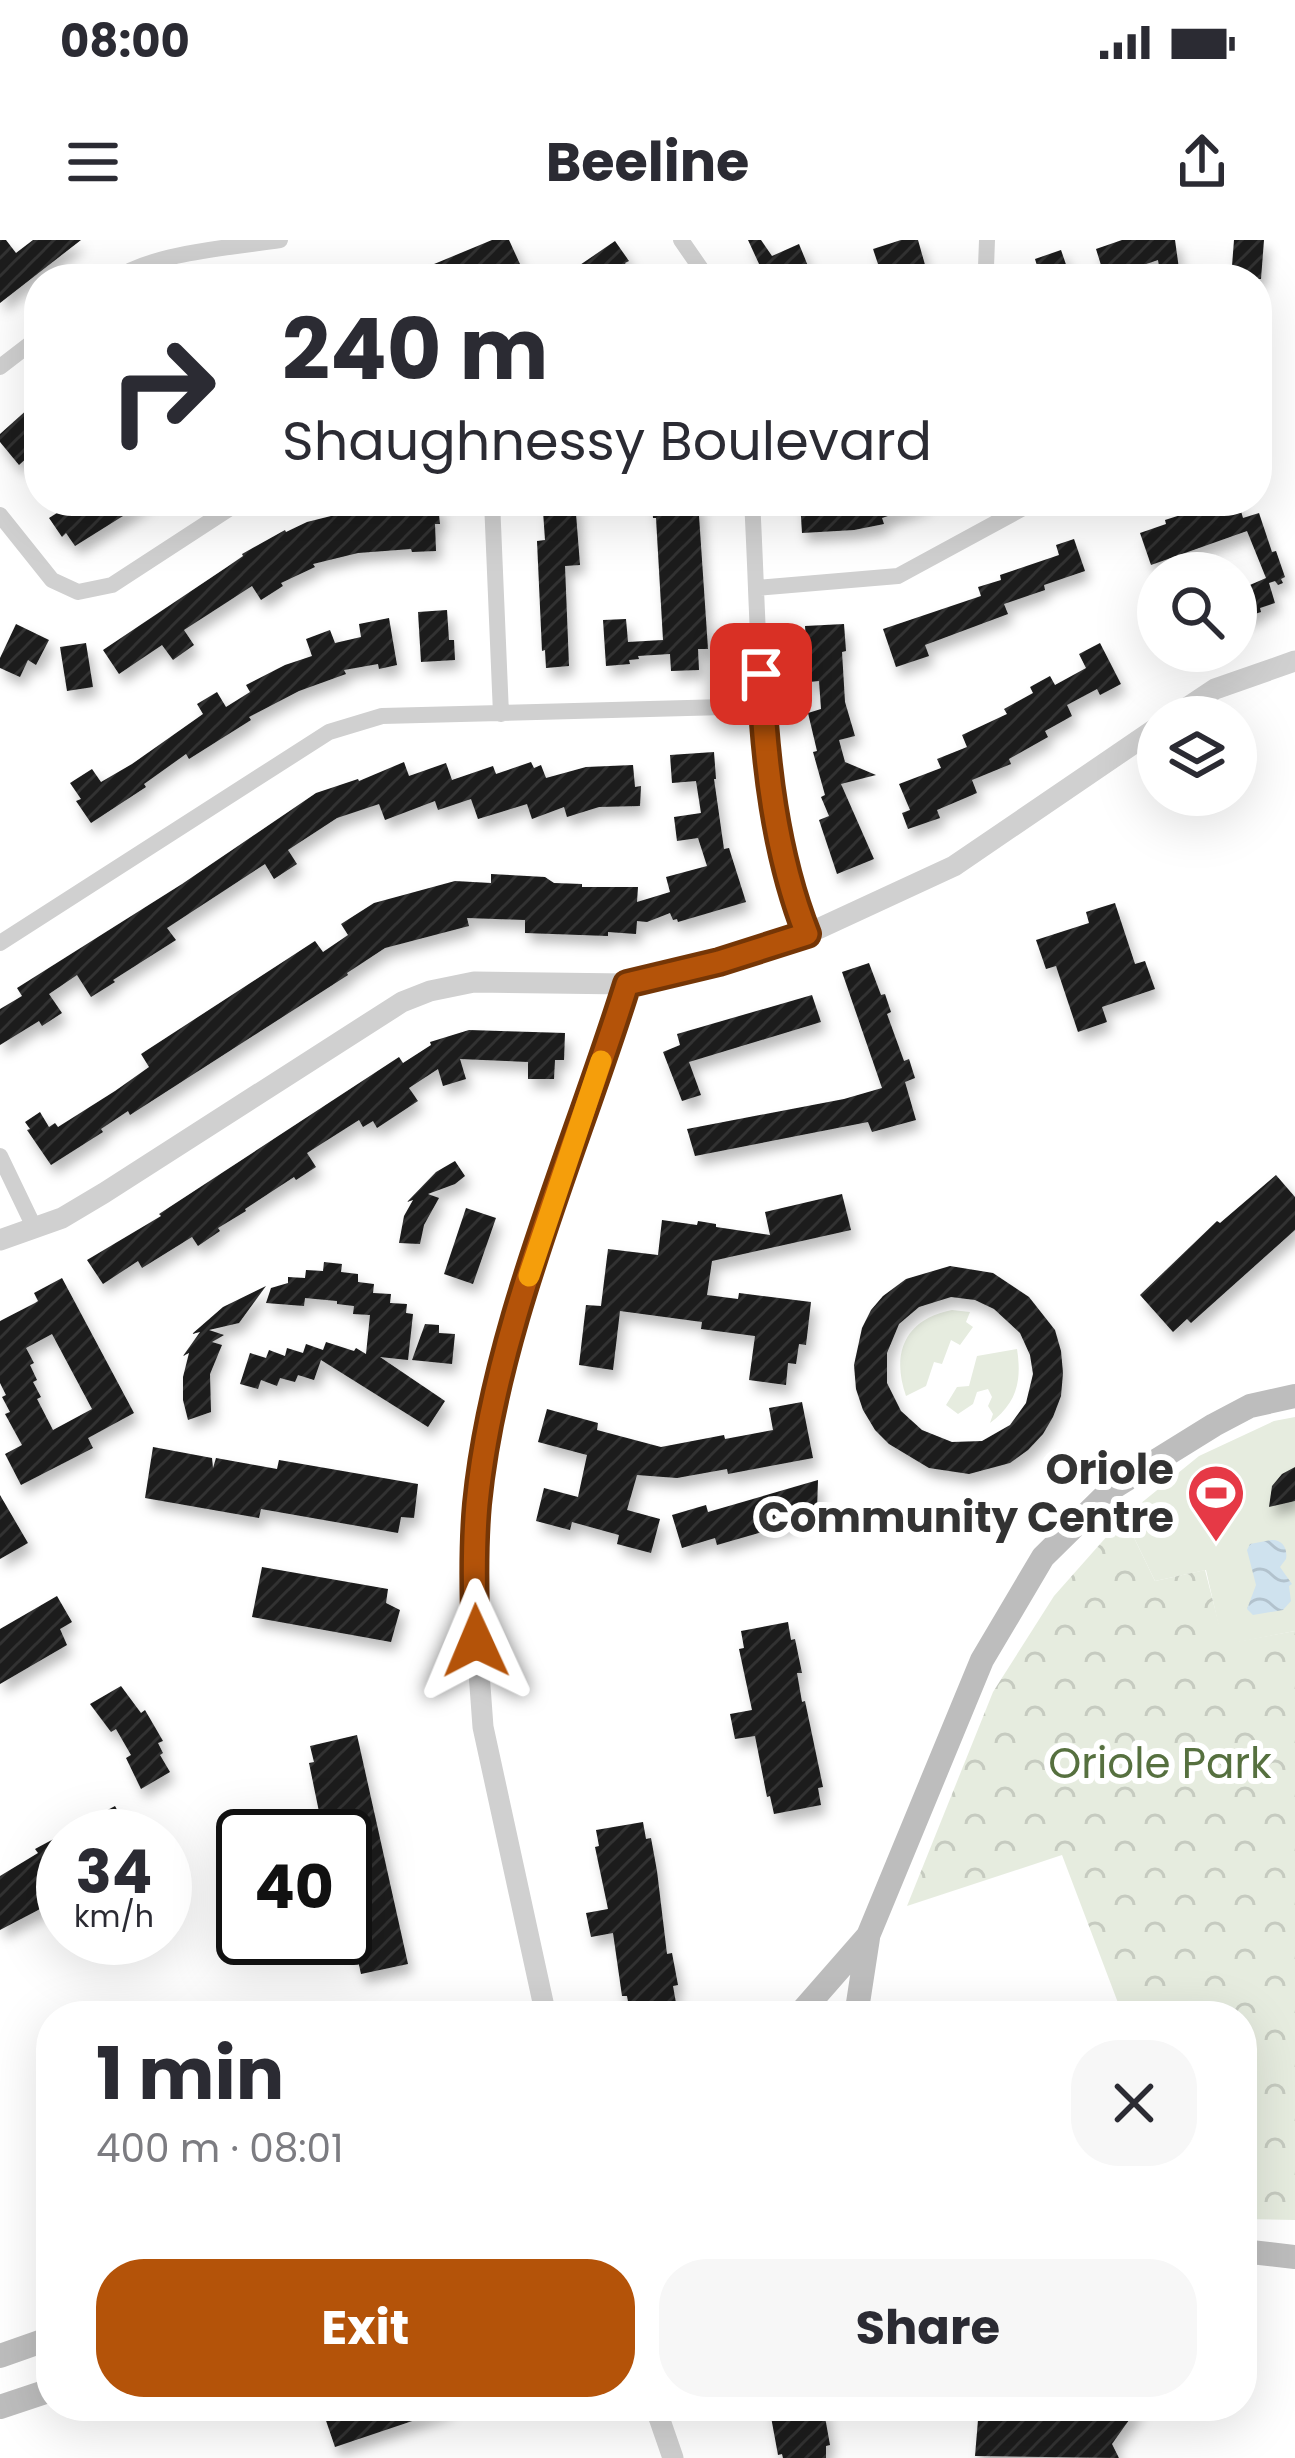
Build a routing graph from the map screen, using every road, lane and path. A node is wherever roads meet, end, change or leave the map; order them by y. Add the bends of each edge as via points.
1 (280, 240) edge
2 (150, 264) edge
3 (24, 349) edge
4 (0, 367) edge
5 (0, 515) edge
6 (218, 516) edge
7 (493, 516) edge
8 (753, 516) edge
9 (1008, 516) edge
10 (757, 588) junction
11 (1295, 661) edge
12 (1204, 696) edge
13 (763, 706) junction
14 (501, 714) junction
15 (1137, 741) edge
16 (807, 934) junction
17 (0, 943) edge
18 (627, 984) junction
19 (0, 1156) edge
20 (35, 1229) junction
21 (0, 1240) edge
22 (1295, 1396) edge
23 (868, 1936) junction
24 (543, 2001) edge
25 (811, 2001) edge
26 (858, 2001) edge
27 (1257, 2253) edge
28 (1295, 2257) edge
29 (36, 2343) edge
30 (0, 2356) edge
31 (36, 2395) edge
32 (0, 2407) edge
33 (660, 2421) edge
34 (673, 2458) edge

1 - 2 street
3 - 4 street
5 - 6 street via 52,580 78,592 112,585
7 - 14 street
8 - 10 street
9 - 10 street via 898,576
10 - 13 street
11 - 12 street
13 - 14 street
13 - 16 street via 776,824
14 - 17 street via 382,716 329,732
15 - 16 street via 954,866
16 - 18 street
18 - 20 street via 474,982 402,1002
18 - 24 street via 505,1358 477,1505 483,1727
19 - 20 street
20 - 21 street
22 - 23 main road via 1214,1424 1114,1487 1043,1557 982,1660
23 - 25 main road
23 - 26 main road
27 - 28 main road
29 - 30 main road
31 - 32 main road
33 - 34 street

